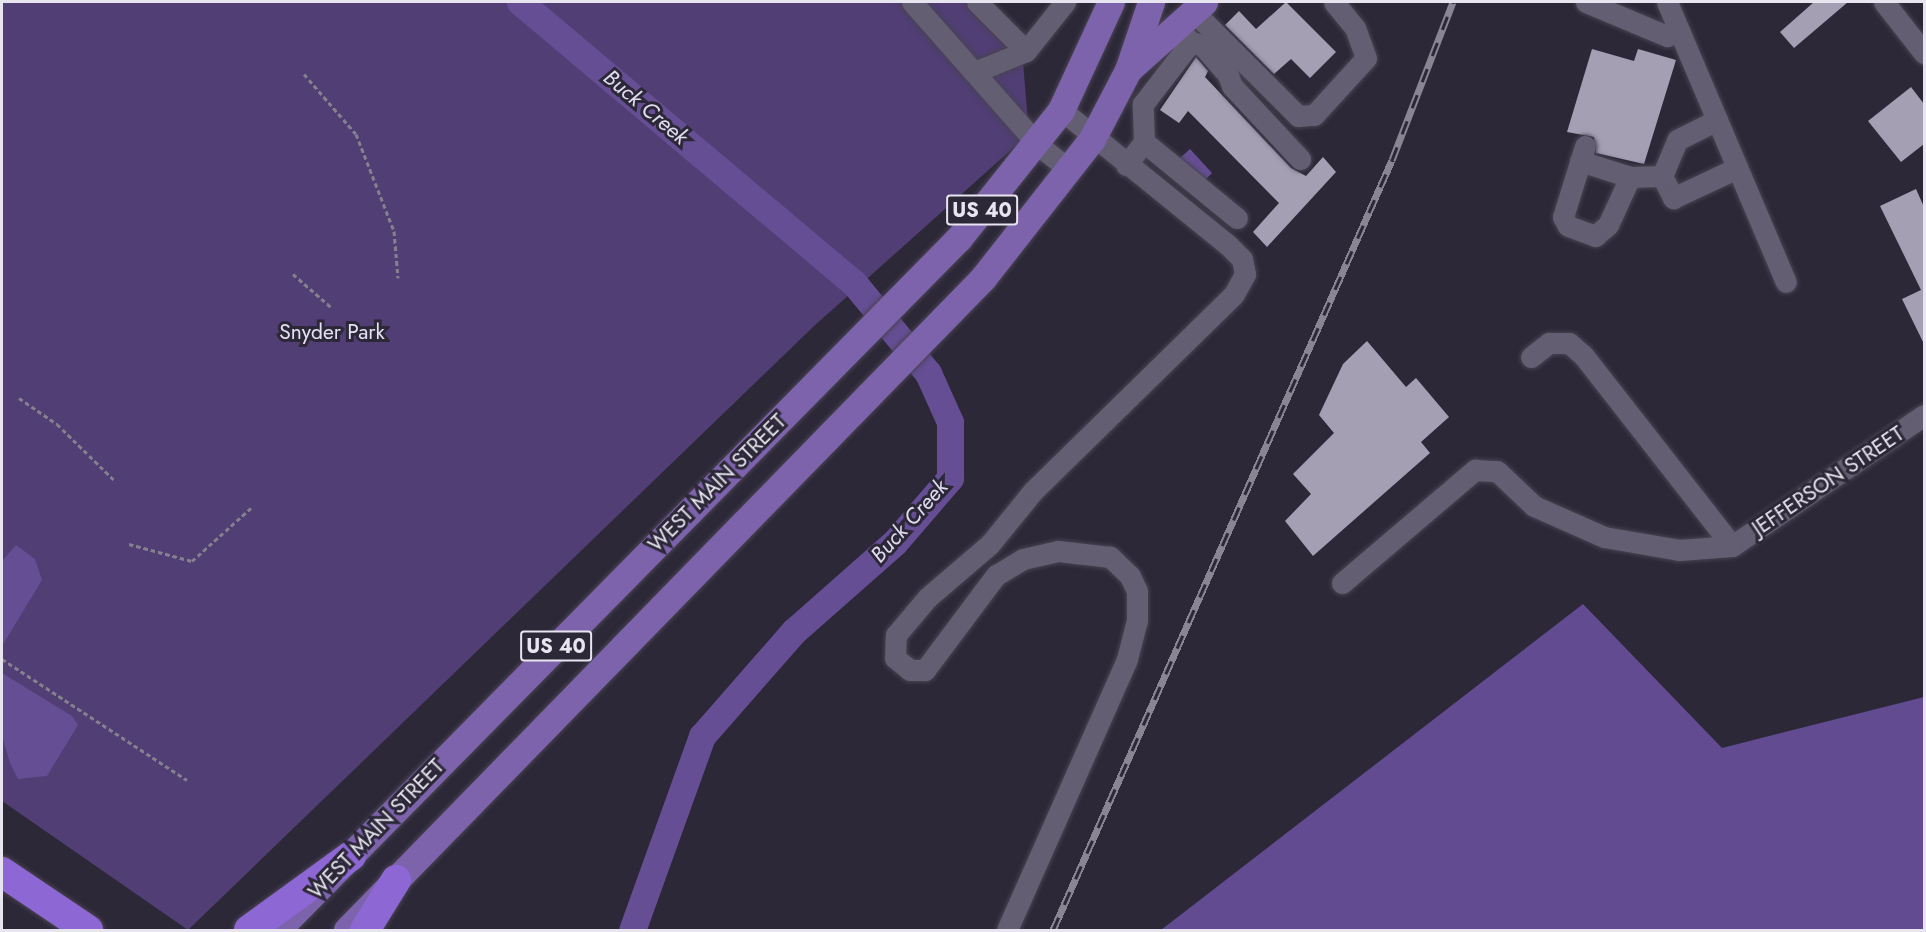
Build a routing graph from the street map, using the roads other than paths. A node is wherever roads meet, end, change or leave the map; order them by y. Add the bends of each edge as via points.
1 (912, 2) edge
2 (977, 2) edge
3 (1065, 2) edge
4 (1111, 2) edge
5 (1151, 2) edge
6 (1334, 2) edge
7 (1586, 2) edge
8 (1667, 2) edge
9 (1884, 2) edge
10 (1192, 21) edge
11 (1679, 30) junction
12 (1921, 40) edge
13 (1026, 51) junction
14 (1128, 70) junction
15 (977, 72) junction
16 (1061, 110) junction
17 (1717, 120) junction
18 (1092, 139) junction
19 (1144, 142) junction
20 (1037, 144) junction
21 (1300, 159) dead end
22 (1126, 165) junction
23 (1737, 168) junction
24 (1071, 171) junction
25 (1662, 176) junction
26 (1630, 177) junction
27 (1236, 218) dead end
28 (1786, 282) dead end
29 (1531, 357) dead end
30 (1924, 415) edge
31 (1732, 546) junction
32 (1342, 583) dead end
33 (351, 855) junction
34 (2, 872) edge
35 (396, 880) junction
36 (87, 930) edge
37 (249, 930) edge
38 (277, 930) edge
39 (347, 930) edge
40 (364, 930) edge
41 (1007, 930) edge

1 - 15 street
2 - 13 street
3 - 13 street
4 - 16 main road, WEST MAIN STREET / US 40
5 - 14 main road, US 40
6 - 10 street via 1355,28 1366,58 1314,115 1298,116
7 - 11 street via 1667,36
8 - 11 street
9 - 12 street
10 - 14 main road
10 - 19 street via 1143,104
10 - 21 street via 1203,45 1232,86
11 - 17 street
13 - 15 street
14 - 18 main road, US 40
15 - 20 street
16 - 18 street
16 - 20 main road, WEST MAIN STREET / US 40
17 - 23 street
17 - 25 street via 1677,140
18 - 22 street
18 - 24 main road, US 40
19 - 22 street
19 - 27 street
20 - 24 street
20 - 33 main road, WEST MAIN STREET / US 40 via 922,273
22 - 41 street via 1228,245 1242,259 1245,274 1234,294 1033,491 990,544 927,598 896,635 895,658 910,670 925,670 996,574 1023,559 1058,551 1110,557 1130,576 1137,591 1137,620 1127,659
23 - 25 street via 1673,198
23 - 28 street
24 - 35 main road, US 40 via 963,298
25 - 26 street
26 - 26 street via 1608,225 1595,236 1568,226 1563,217 1582,153
29 - 31 street via 1549,343 1569,343 1583,356
30 - 31 street, JEFFERSON STREET
31 - 32 street via 1679,550 1604,537 1534,506 1497,471 1475,470
33 - 37 highway
33 - 38 main road, WEST MAIN STREET / US 40
34 - 36 highway
35 - 39 main road, US 40
35 - 40 highway

